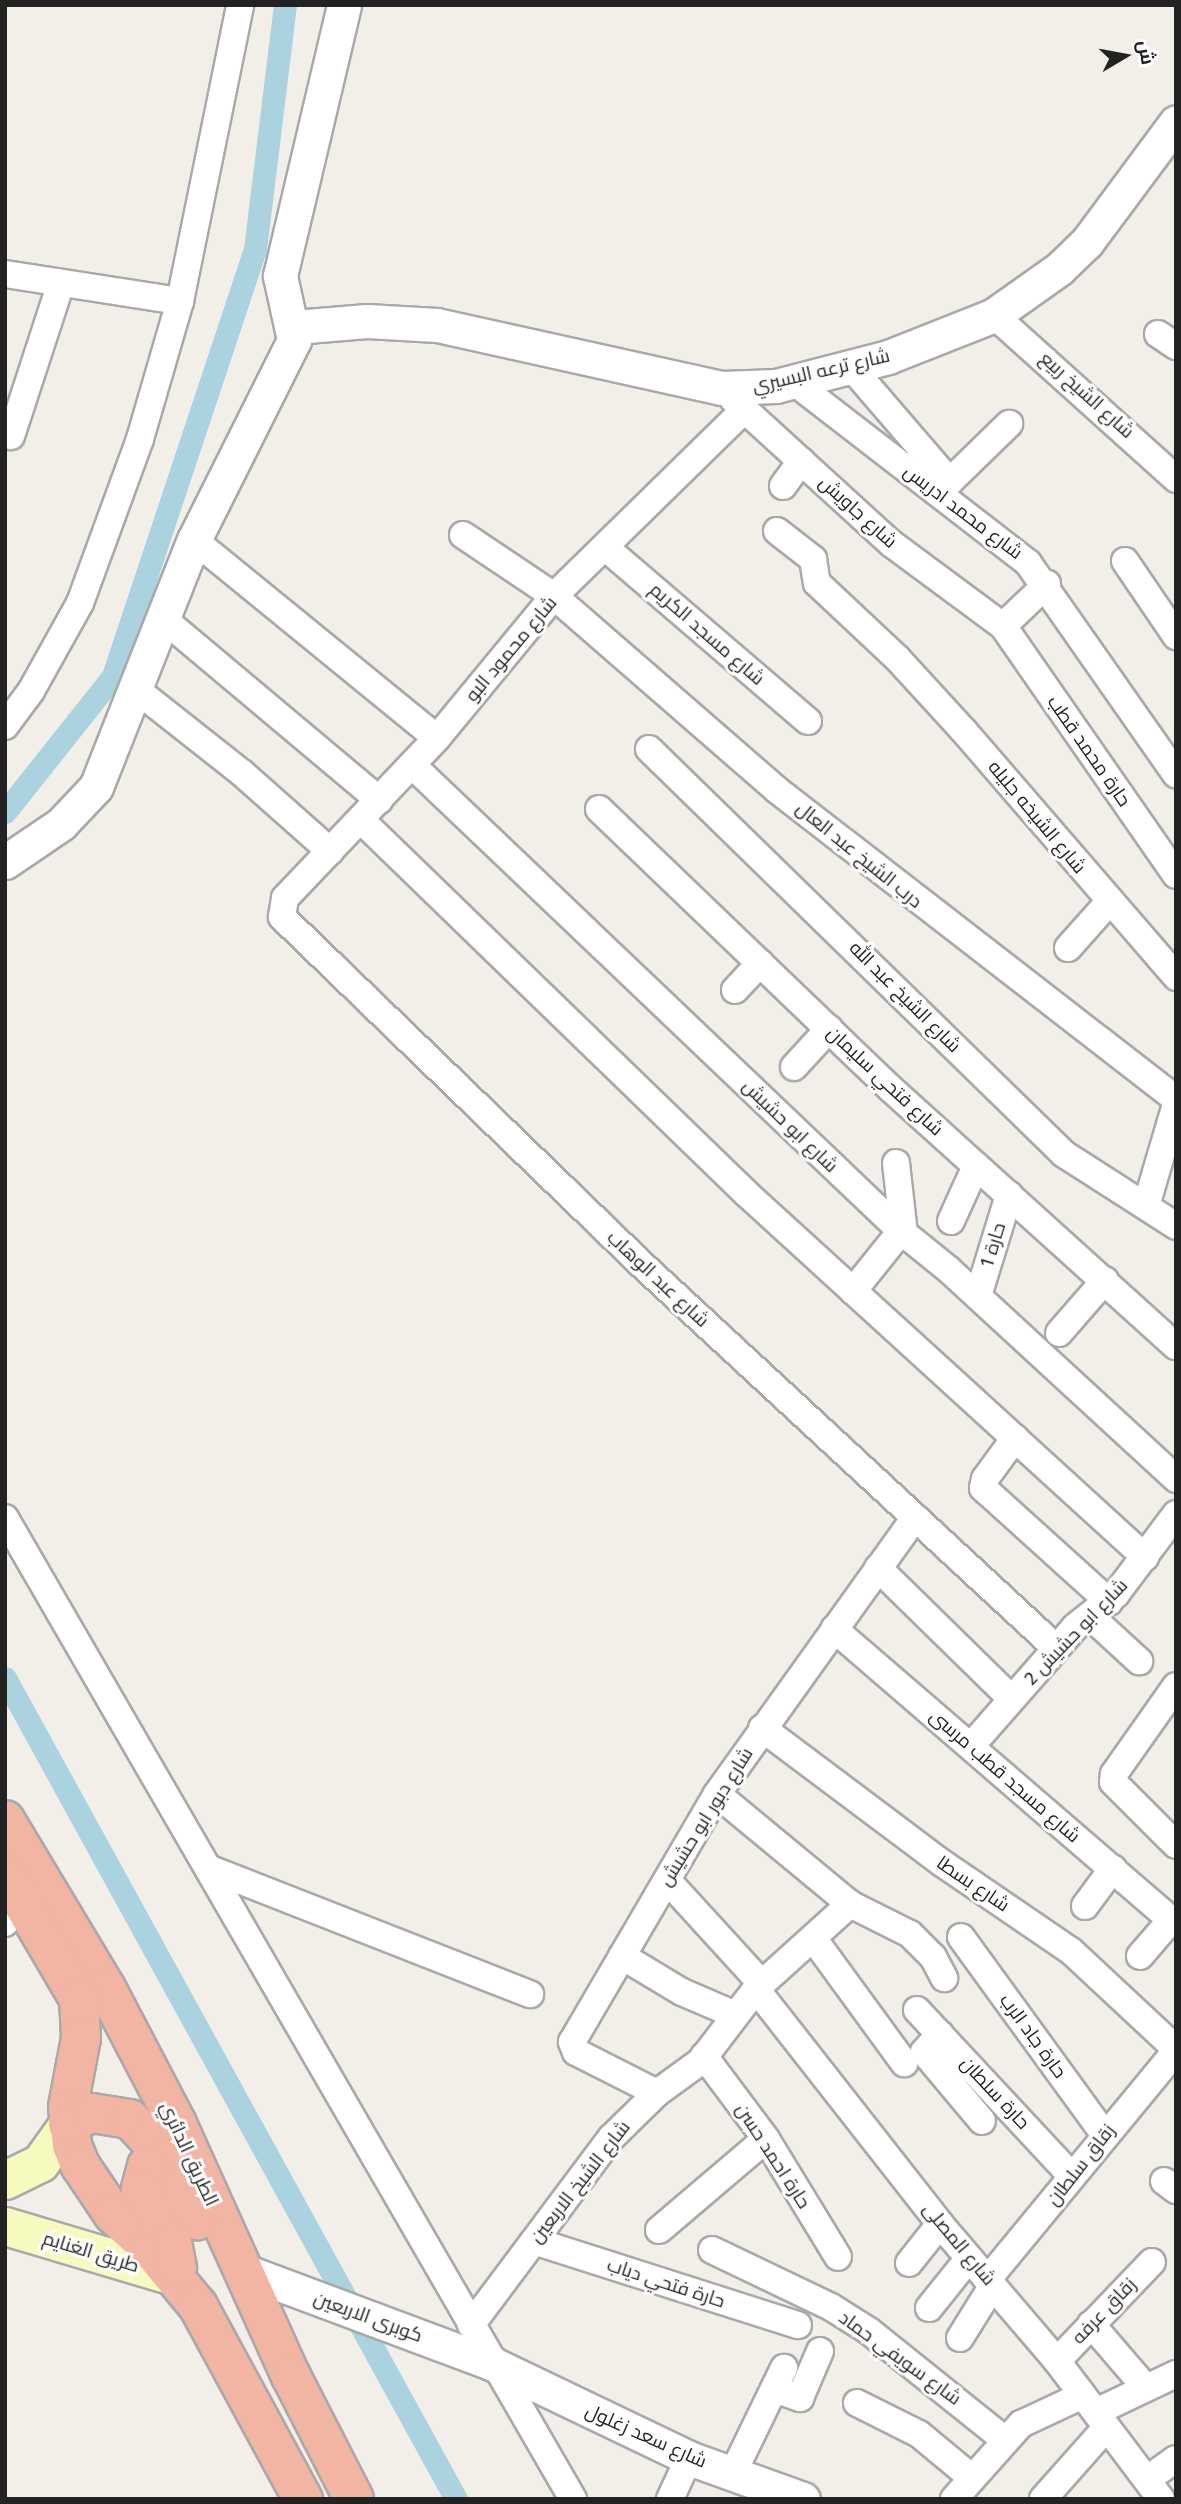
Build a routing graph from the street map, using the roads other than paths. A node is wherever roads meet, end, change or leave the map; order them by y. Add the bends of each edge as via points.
1 (240, 5) edge
2 (344, 5) edge
3 (1176, 122) edge
4 (5, 274) edge
5 (61, 283) junction
6 (180, 301) junction
7 (994, 315) junction
8 (295, 327) junction
9 (852, 368) junction
10 (794, 382) junction
11 (734, 398) junction
12 (1009, 424) dead end
13 (11, 436) dead end
14 (801, 461) junction
15 (1176, 479) edge
16 (783, 485) dead end
17 (944, 488) junction
18 (777, 531) dead end
19 (463, 535) dead end
20 (194, 540) junction
21 (606, 548) junction
22 (1125, 561) dead end
23 (1047, 584) junction
24 (554, 596) junction
25 (161, 617) junction
26 (1003, 626) junction
27 (1176, 636) edge
28 (133, 687) junction
29 (808, 721) dead end
30 (5, 726) edge
31 (438, 738) junction
32 (649, 749) dead end
33 (412, 765) junction
34 (1176, 774) edge
35 (379, 800) junction
36 (599, 809) dead end
37 (361, 820) junction
38 (330, 851) junction
39 (5, 862) edge
40 (1176, 875) edge
41 (285, 898) joint
42 (1109, 902) junction
43 (1068, 948) dead end
44 (760, 963) junction
45 (1176, 977) edge
46 (734, 990) dead end
47 (829, 1029) junction
48 (794, 1067) dead end
49 (1176, 1102) edge
50 (895, 1163) dead end
51 (976, 1166) junction
52 (1009, 1195) junction
53 (1146, 1206) junction
54 (951, 1222) dead end
55 (1176, 1226) edge
56 (902, 1233) junction
57 (1105, 1280) junction
58 (853, 1291) junction
59 (978, 1296) junction
60 (1059, 1333) dead end
61 (1176, 1346) edge
62 (1015, 1438) junction
63 (1176, 1479) edge
64 (1176, 1514) edge
65 (915, 1517) junction
66 (5, 1518) edge
67 (1145, 1556) junction
68 (878, 1568) junction
69 (1099, 1609) junction
70 (834, 1629) junction
71 (1056, 1648) junction
72 (1139, 1661) dead end
73 (1176, 1686) edge
74 (1012, 1699) junction
75 (762, 1728) junction
76 (971, 1746) junction
77 (717, 1794) junction
78 (5, 1820) edge
79 (1170, 1828) edge
80 (208, 1868) junction
81 (1113, 1868) junction
82 (667, 1880) junction
83 (10, 1897) edge
84 (850, 1904) junction
85 (1085, 1906) dead end
86 (1173, 1922) edge
87 (961, 1937) dead end
88 (813, 1938) junction
89 (622, 1956) junction
90 (1140, 1956) dead end
91 (944, 1978) dead end
92 (759, 1987) junction
93 (530, 1994) dead end
94 (917, 2010) dead end
95 (733, 2014) junction
96 (940, 2034) junction
97 (1174, 2055) edge
98 (705, 2056) junction
99 (904, 2063) dead end
100 (657, 2093) junction
101 (982, 2121) dead end
102 (68, 2124) junction
103 (1104, 2134) junction
104 (766, 2139) junction
105 (160, 2157) junction
106 (1072, 2176) junction
107 (5, 2180) edge
108 (940, 2224) junction
109 (5, 2226) edge
110 (659, 2230) dead end
111 (534, 2241) junction
112 (712, 2250) dead end
113 (838, 2257) dead end
114 (969, 2258) junction
115 (1152, 2262) dead end
116 (909, 2263) dead end
117 (242, 2270) junction
118 (176, 2277) junction
119 (990, 2282) junction
120 (929, 2308) dead end
121 (1091, 2324) junction
122 (471, 2325) junction
123 (798, 2325) dead end
124 (960, 2338) dead end
125 (820, 2351) dead end
126 (1056, 2361) junction
127 (493, 2364) junction
128 (1176, 2374) edge
129 (1146, 2388) junction
130 (857, 2403) dead end
131 (1095, 2411) junction
132 (1005, 2440) junction
133 (689, 2458) junction
134 (1176, 2459) edge
135 (733, 2473) junction
136 (972, 2478) junction
137 (1154, 2489) edge
138 (303, 2499) edge
139 (354, 2499) edge
140 (573, 2499) edge
141 (670, 2499) edge
142 (803, 2499) edge
143 (954, 2499) edge
144 (1043, 2499) edge

1 - 6 street
2 - 8 street via 279,276
3 - 7 street, شارع ترعه البسيري via 1087,242
4 - 5 street
5 - 6 street
5 - 13 street
6 - 30 street via 140,439 80,603 31,691
7 - 9 street, شارع ترعه البسيري
7 - 15 street, شارع الشيخ ربيع
8 - 11 street, شارع ترعه البسيري via 367,321 437,325
8 - 20 street via 294,340
9 - 10 street, شارع ترعه البسيري
9 - 17 street
10 - 11 street, شارع ترعه البسيري
10 - 17 street, شارع محمد ادريس
11 - 14 street, شارع جاويش
11 - 21 street, شارع محمود البو
12 - 17 street
14 - 16 street
14 - 26 street, شارع جاويش via 892,544
17 - 23 street, شارع محمد ادريس
18 - 42 street, شارع الشيخه جليله via 813,559 817,583 897,658
19 - 24 street, درب الشيخ عبد العال
20 - 25 street
20 - 31 street
21 - 24 street, شارع محمود البو
21 - 29 street, شارع مسجد الكريم
22 - 27 street
23 - 26 street
23 - 34 street, شارع محمد ادريس
24 - 31 street, شارع محمود البو
24 - 49 street, درب الشيخ عبد العال via 777,790
25 - 28 street
25 - 35 street
26 - 40 street, حارة محمد قطب
28 - 38 street via 242,773
28 - 39 street via 107,762 89,796 61,824
31 - 33 street, شارع محمود البو
32 - 53 street, شارع الشيخ عبد الله via 1064,1154
33 - 35 street, شارع محمود البو
33 - 56 street, شارع ابو حشيش
35 - 37 street, شارع محمود البو
36 - 44 street, شارع فتحي سليمان
37 - 38 street, شارع محمود البو
37 - 58 street
38 - 41 street, شارع محمود البو
41 - 65 street, شارع عبد الوهاب via 282,917 287,926
42 - 43 street
42 - 45 street, شارع الشيخه جليله
44 - 46 street
44 - 47 street, شارع فتحي سليمان
47 - 48 street
47 - 51 street, شارع فتحي سليمان
49 - 53 street
50 - 56 street
51 - 52 street, شارع فتحي سليمان
51 - 54 street
52 - 57 street, شارع فتحي سليمان
52 - 59 street, حارة 1
53 - 55 street, شارع الشيخ عبد الله
56 - 58 street
56 - 59 street, شارع ابو حشيش
57 - 60 street
57 - 61 street, شارع فتحي سليمان
58 - 62 street
59 - 63 street, شارع ابو حشيش
62 - 67 street
62 - 69 street via 983,1488
64 - 67 street, شارع ابو حشيش 2
65 - 68 street, شارع دبور ابو حشيش
65 - 71 street, شارع عبد الوهاب
66 - 80 street
67 - 69 street, شارع ابو حشيش 2
68 - 70 street, شارع دبور ابو حشيش
68 - 74 street
69 - 71 street, شارع ابو حشيش 2
69 - 72 street
70 - 75 street, شارع دبور ابو حشيش
70 - 76 street, شارع مسجد قطب مرسى
71 - 74 street, شارع ابو حشيش 2
73 - 79 street via 1114,1774 1117,1789
74 - 76 street, شارع ابو حشيش 2
75 - 77 street, شارع دبور ابو حشيش
75 - 97 street, شارع بسطا via 942,1863 1071,1951
76 - 81 street, شارع مسجد قطب مرسى
77 - 82 street, شارع دبور ابو حشيش
77 - 84 street
78 - 117 highway, الطريق الدائري via 130,2033 177,2124
80 - 93 street
80 - 122 street
81 - 85 street
81 - 86 street, شارع مسجد قطب مرسى
82 - 89 street, شارع دبور ابو حشيش
82 - 92 street, شارع المصلى
83 - 102 highway via 74,1987 82,2012
84 - 88 street, شارع الشيخ الاربعين
84 - 91 street via 910,1934 933,1958
86 - 90 street
87 - 103 street, حارة جاد الرب
88 - 92 street, شارع الشيخ الاربعين
88 - 99 street
89 - 95 street via 682,1992
89 - 100 street, شارع دبور ابو حشيش via 571,2048
92 - 95 street, شارع الشيخ الاربعين
92 - 108 street, شارع المصلى
94 - 96 street, حارة سلطان
95 - 98 street, شارع الشيخ الاربعين
96 - 101 street via 924,2052
96 - 106 street, حارة سلطان
97 - 103 street, زقاق سلطان
98 - 100 street, شارع الشيخ الاربعين
98 - 104 street, حارة احمد حسن
100 - 111 street, شارع الشيخ الاربعين via 582,2173
102 - 105 highway via 92,2113 118,2114 140,2128
102 - 107 main road via 40,2163
102 - 118 highway via 72,2145 91,2183 113,2214
103 - 106 street, زقاق سلطان
104 - 110 street
104 - 113 street, حارة احمد حسن
105 - 117 highway via 214,2247
105 - 118 highway via 147,2166 141,2189 172,2242
106 - 119 street, زقاق سلطان
108 - 114 street, شارع المصلى
108 - 116 street
109 - 118 main road, طريق الغنايم
111 - 122 street, شارع الشيخ الاربعين
111 - 123 street, حارة فتحي دياب
112 - 132 street, شارع سويفي حماد via 831,2307 869,2331
114 - 119 street, شارع المصلى
114 - 120 street
115 - 121 street, زقاق عرفه
117 - 127 street, كوبرى الاربعين
117 - 139 highway, الطريق الدائري
118 - 138 highway via 198,2306
119 - 124 street, زقاق سلطان
119 - 126 street, شارع المصلى
121 - 126 street, زقاق عرفه
121 - 129 street
122 - 127 street
125 - 135 street via 800,2398 779,2379
126 - 131 street, شارع المصلى
127 - 133 street, شارع سعد زغلول
127 - 140 street
128 - 129 street
129 - 131 street
130 - 136 street via 919,2434
131 - 132 street via 1035,2416
131 - 137 street, شارع المصلى
131 - 144 street
132 - 136 street
133 - 135 street, شارع سعد زغلول
133 - 141 street
134 - 137 street
135 - 142 street, شارع سعد زغلول
136 - 143 street

